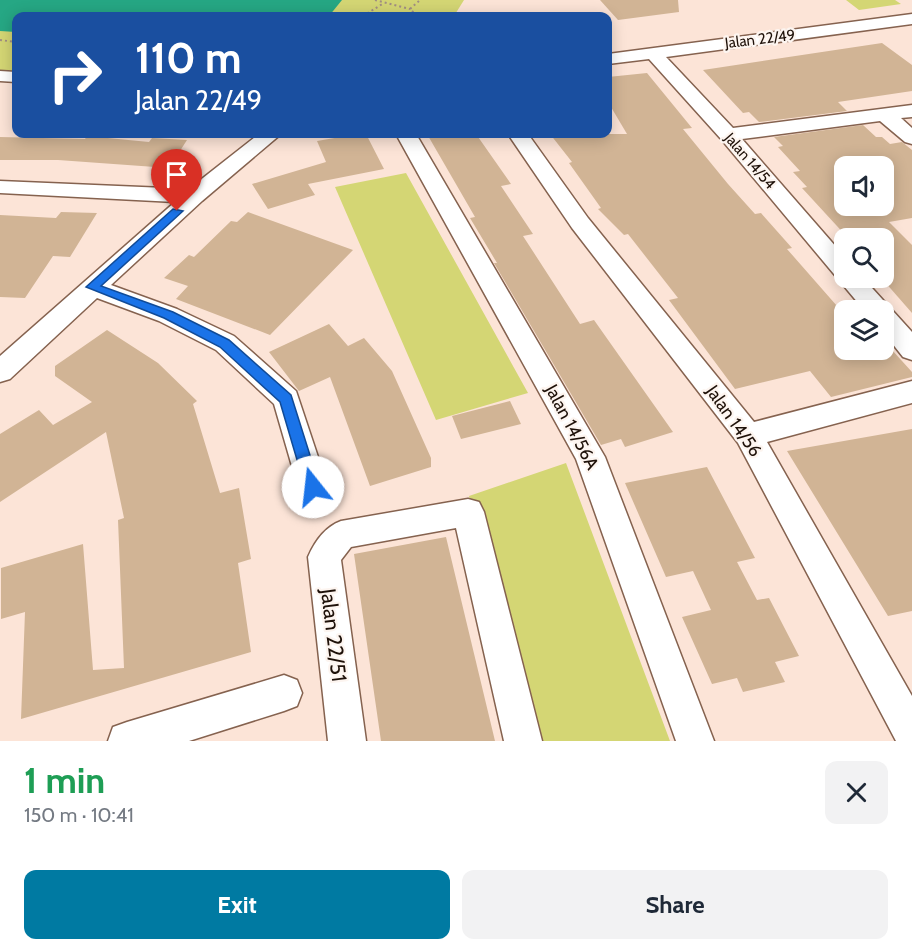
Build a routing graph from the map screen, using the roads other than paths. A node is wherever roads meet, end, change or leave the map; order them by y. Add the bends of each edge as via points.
1 (912, 19) edge
2 (653, 53) junction
3 (612, 58) edge
4 (912, 111) edge
5 (885, 115) junction
6 (728, 135) junction
7 (266, 138) edge
8 (408, 138) edge
9 (521, 138) edge
10 (912, 138) edge
11 (0, 187) edge
12 (194, 196) junction
13 (834, 259) edge
14 (92, 287) junction
15 (859, 288) edge
16 (869, 300) edge
17 (894, 328) edge
18 (912, 350) edge
19 (0, 372) edge
20 (912, 392) edge
21 (748, 435) junction
22 (313, 487) dead end
23 (284, 693) dead end
24 (912, 733) edge
25 (127, 741) edge
26 (347, 741) edge
27 (523, 741) edge
28 (695, 741) edge

1 - 2 street, Jalan 22/49
2 - 3 street, Jalan 22/49
2 - 6 street, Jalan 14/54
4 - 5 street
5 - 6 street
5 - 10 street
6 - 13 street, Jalan 14/54
7 - 12 street
8 - 28 street, Jalan 14/56A via 591,457
9 - 21 street, Jalan 14/56 via 580,223
11 - 12 street
12 - 14 street
14 - 19 street
14 - 22 street via 168,315 225,343 286,399
15 - 16 street
17 - 18 street
20 - 21 street
21 - 24 street, Jalan 14/56
23 - 25 street
26 - 27 street, Jalan 22/51 via 324,557 340,535 468,512

